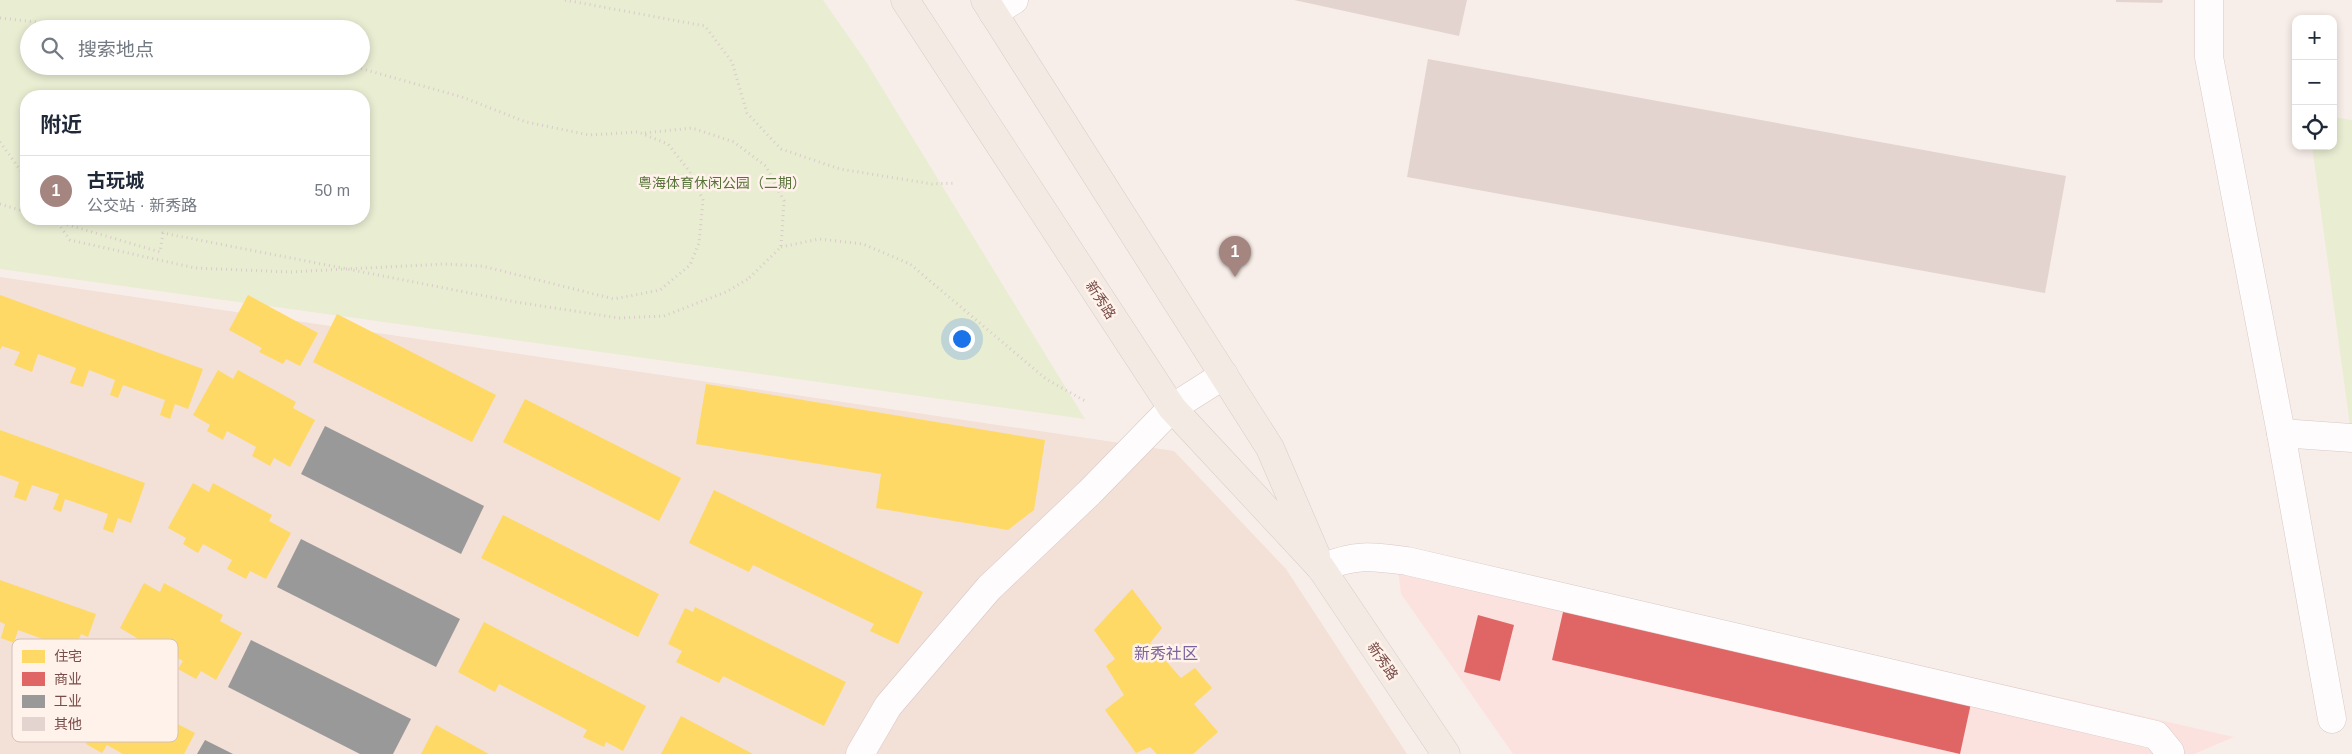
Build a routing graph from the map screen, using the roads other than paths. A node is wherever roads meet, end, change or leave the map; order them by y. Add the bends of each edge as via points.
1 (2209, 0) edge
2 (906, 3) edge
3 (997, 4) edge
4 (1224, 375) junction
5 (1172, 408) junction
6 (2281, 433) junction
7 (2352, 438) edge
8 (1320, 568) junction
9 (2332, 719) dead end
10 (860, 754) edge
11 (1446, 754) edge
12 (2169, 754) edge

1 - 6 street via 2209,57
2 - 5 main road, 新秀路
3 - 4 main road, 新秀路
4 - 5 street
4 - 8 main road, 新秀路 via 1270,448
5 - 8 main road, 新秀路
5 - 10 street via 989,588 888,706
6 - 7 street
6 - 9 street
8 - 11 main road, 新秀路
8 - 12 street via 1344,558 1370,556 1407,561 2156,735

